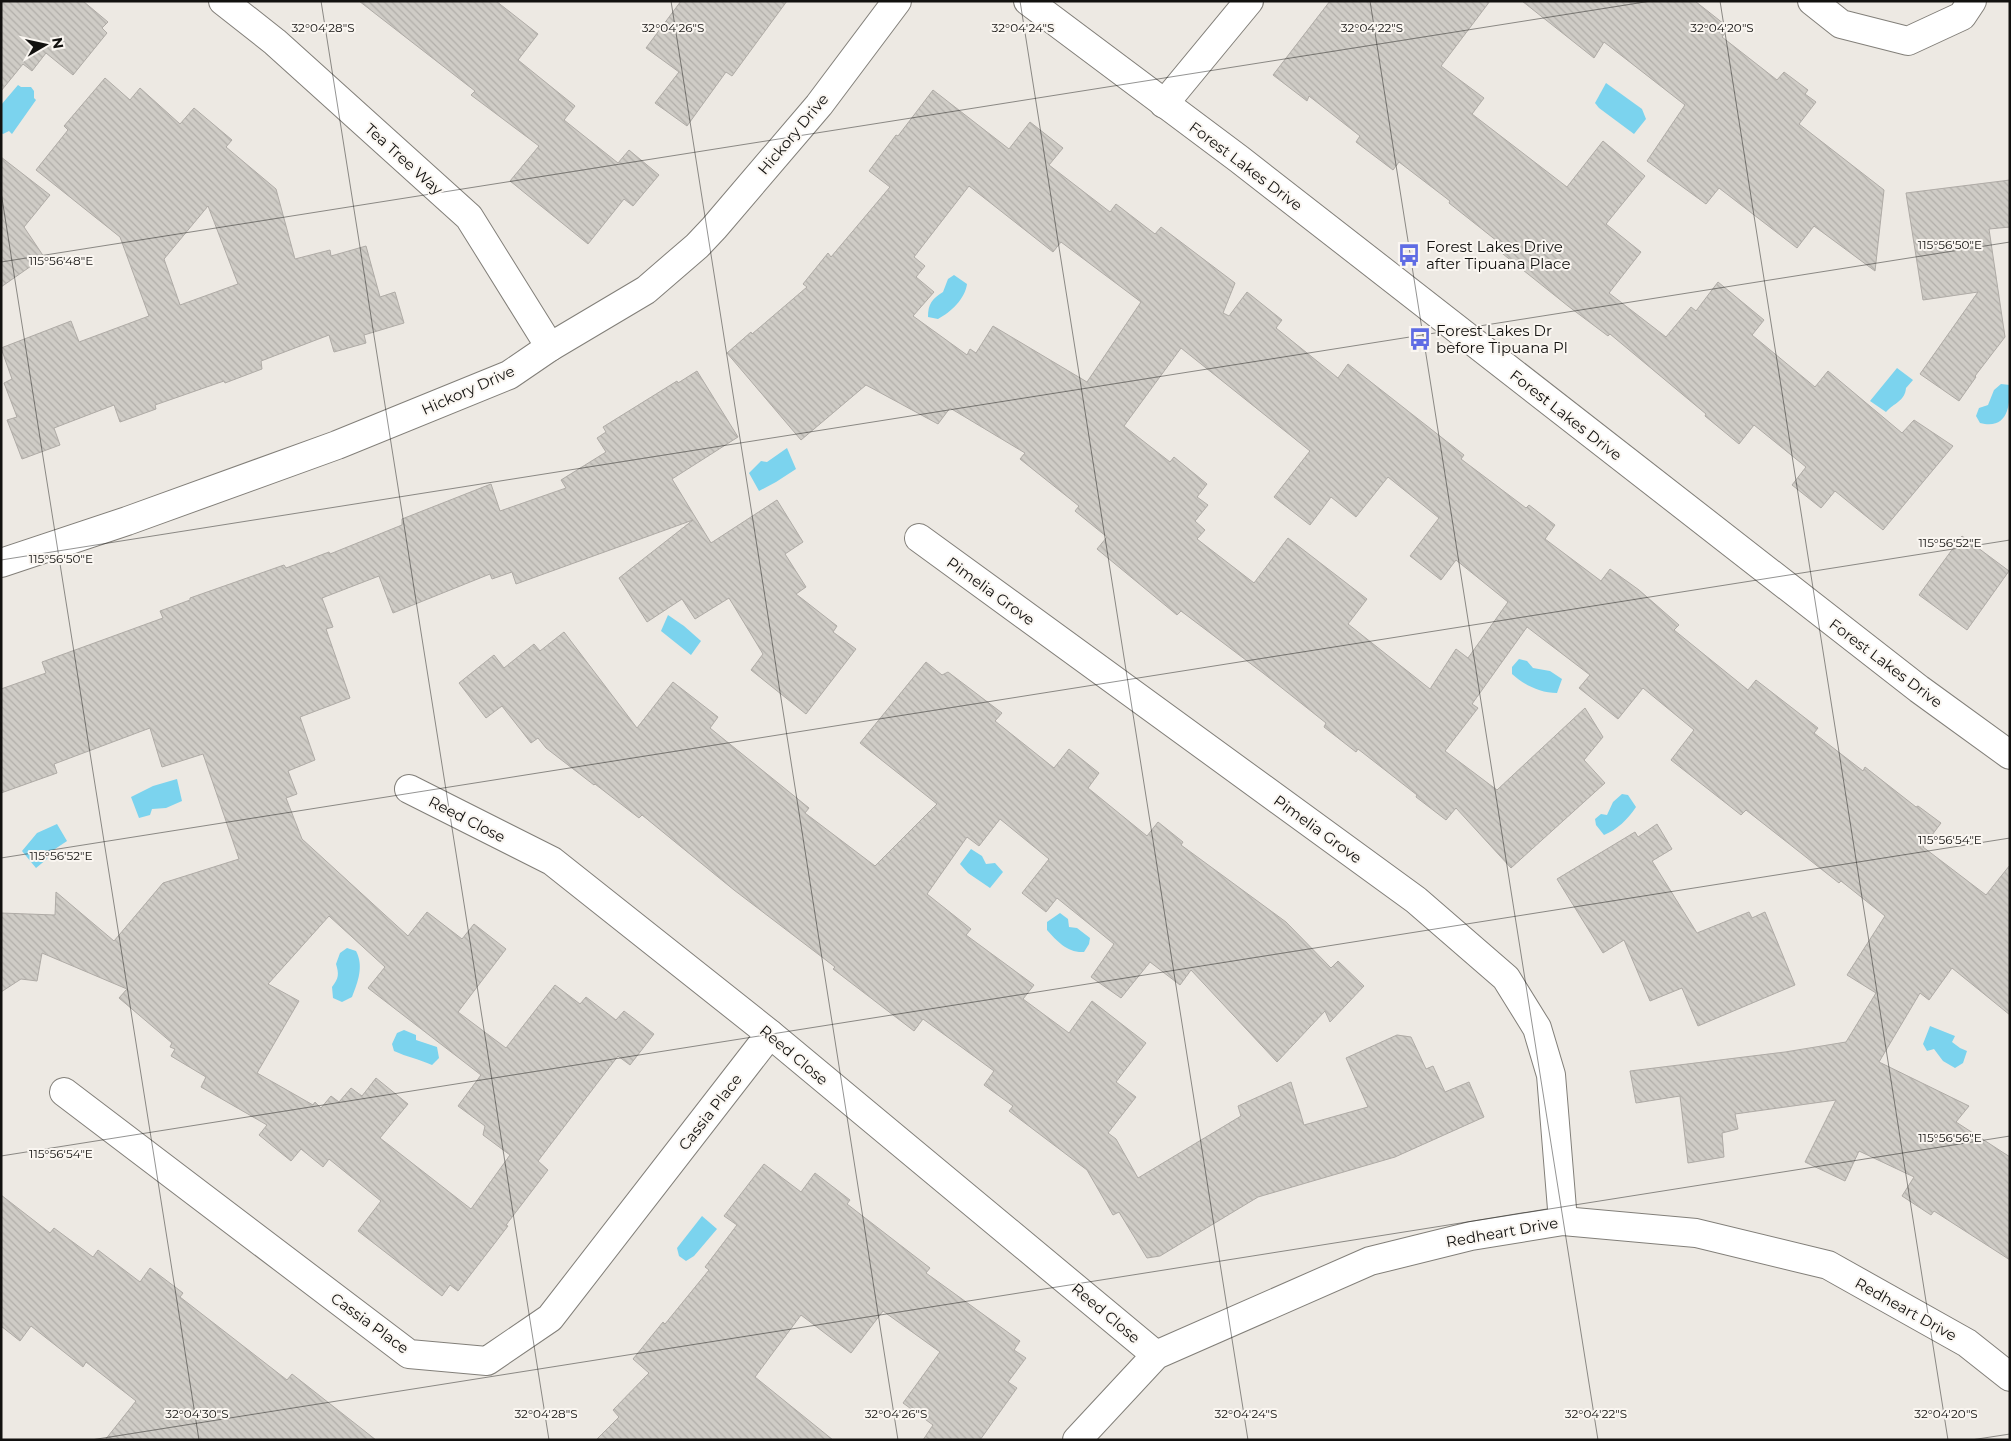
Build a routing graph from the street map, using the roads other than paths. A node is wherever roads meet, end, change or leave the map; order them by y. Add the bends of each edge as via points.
1 (223, 1) edge
2 (897, 1) edge
3 (1028, 1) edge
4 (1249, 1) edge
5 (1812, 1) edge
6 (1972, 1) edge
7 (1164, 104) junction
8 (550, 347) junction
9 (919, 538) dead end
10 (1, 563) edge
11 (2008, 751) edge
12 (409, 789) dead end
13 (770, 1034) junction
14 (64, 1092) dead end
15 (1563, 1221) junction
16 (1156, 1355) junction
17 (2010, 1378) edge
18 (1077, 1440) edge

1 - 8 street, Tea Tree Way via 275,42 469,218
2 - 8 street, Hickory Drive via 819,105 697,246 646,290
3 - 7 street, Forest Lakes Drive
4 - 7 street
5 - 6 street via 1841,24 1908,41 1962,16
7 - 11 street, Forest Lakes Drive via 1919,689
8 - 10 street, Hickory Drive via 509,375 337,446
9 - 15 street, Pimelia Grove via 1416,900 1506,978 1536,1028 1552,1075
12 - 13 street, Reed Close via 552,861
13 - 14 street, Cassia Place via 550,1318 487,1361 409,1354
13 - 16 street, Reed Close
15 - 16 street, Redheart Drive via 1471,1236 1370,1261
15 - 17 street, Redheart Drive via 1696,1233 1828,1265 1967,1343
16 - 18 street, Redheart Drive

